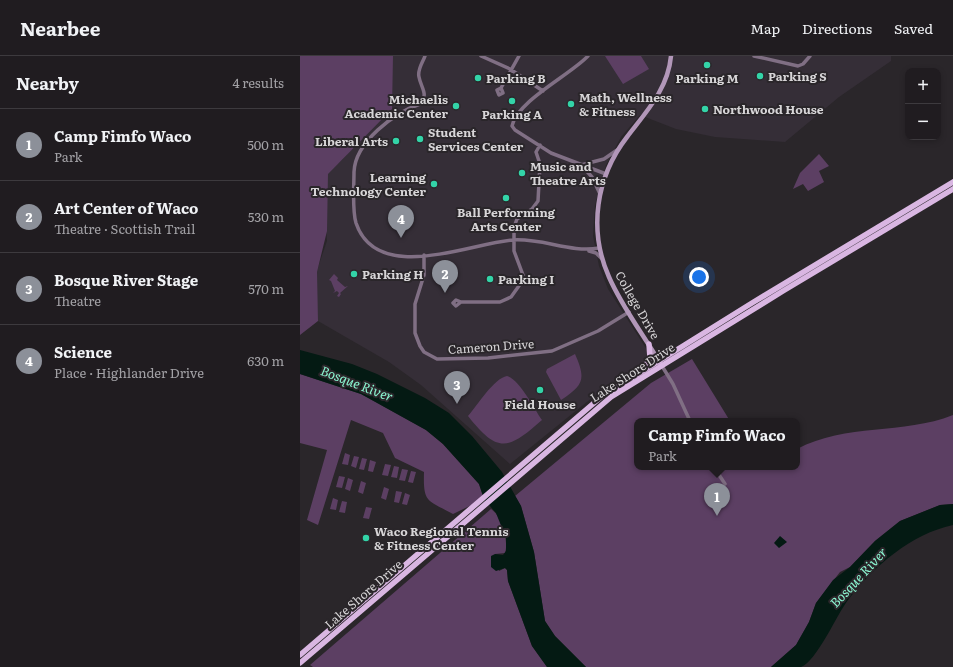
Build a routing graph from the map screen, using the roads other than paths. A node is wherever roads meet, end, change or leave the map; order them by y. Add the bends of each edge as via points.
1 (425, 56) edge
2 (481, 56) edge
3 (519, 56) edge
4 (588, 56) edge
5 (671, 56) edge
6 (754, 56) edge
7 (810, 56) edge
8 (510, 69) junction
9 (502, 88) dead end
10 (543, 91) junction
11 (540, 145) junction
12 (619, 148) junction
13 (580, 165) junction
14 (606, 174) junction
15 (953, 182) edge
16 (953, 189) edge
17 (600, 194) junction
18 (514, 240) junction
19 (599, 248) junction
20 (586, 250) junction
21 (424, 255) junction
22 (602, 259) junction
23 (461, 302) dead end
24 (629, 312) junction
25 (649, 344) junction
26 (661, 363) junction
27 (643, 370) junction
28 (689, 418) edge
29 (716, 470) edge
30 (725, 484) dead end
31 (300, 655) edge
32 (300, 663) edge

1 - 21 street via 418,77 424,90 423,100 420,104 394,116 370,139 358,153 354,174 356,222 370,244 376,249 394,255
2 - 8 street
3 - 8 street
4 - 10 street via 576,68
5 - 12 street, College Drive via 666,79 659,93
6 - 7 street via 798,66
8 - 9 street
8 - 10 street
10 - 11 street via 521,110 512,126
11 - 13 street via 551,153
11 - 18 street via 536,152 540,164 538,201 532,209 517,219
12 - 13 street via 604,160
12 - 14 street, College Drive
13 - 14 street
13 - 17 street via 592,177
14 - 17 street, College Drive
15 - 26 main road, Lake Shore Drive via 752,303
16 - 26 main road, Lake Shore Drive
17 - 19 street, College Drive via 597,220
18 - 20 street
18 - 21 street via 458,252
18 - 23 street via 516,258 523,275 515,293 500,302
19 - 20 street
19 - 22 street, College Drive
20 - 22 street via 596,253
21 - 24 street, Cameron Drive via 424,275 415,304 415,333 424,352 437,359 488,358 552,351 606,326
22 - 24 street, College Drive via 612,284
24 - 25 street, College Drive
25 - 26 street, College Drive
25 - 27 main road via 650,358
26 - 27 main road, Lake Shore Drive
26 - 28 street
26 - 32 main road, Lake Shore Drive via 603,403
27 - 31 main road, Lake Shore Drive via 594,402
29 - 30 street

